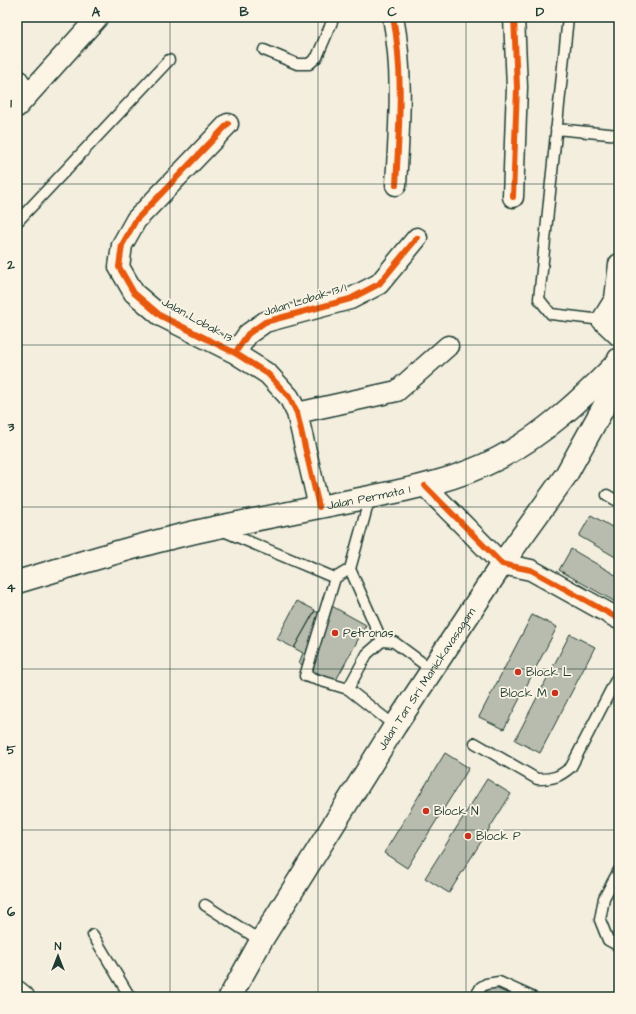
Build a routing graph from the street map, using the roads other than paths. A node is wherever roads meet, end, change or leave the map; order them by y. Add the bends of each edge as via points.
1 (98, 17) edge
2 (334, 17) edge
3 (393, 17) edge
4 (514, 17) edge
5 (568, 17) edge
6 (264, 50) dead end
7 (169, 60) dead end
8 (17, 79) edge
9 (22, 101) edge
10 (228, 124) dead end
11 (556, 129) junction
12 (619, 135) edge
13 (396, 185) dead end
14 (513, 197) dead end
15 (17, 222) edge
16 (417, 238) dead end
17 (619, 264) edge
18 (602, 320) junction
19 (619, 336) edge
20 (448, 346) dead end
21 (235, 353) junction
22 (618, 361) edge
23 (297, 413) junction
24 (425, 486) junction
25 (606, 495) dead end
26 (370, 497) junction
27 (619, 502) edge
28 (319, 507) junction
29 (216, 527) junction
30 (502, 564) junction
31 (350, 569) junction
32 (335, 578) junction
33 (17, 582) edge
34 (619, 619) edge
35 (382, 641) junction
36 (432, 670) junction
37 (619, 674) edge
38 (348, 689) junction
39 (395, 726) junction
40 (474, 743) dead end
41 (619, 870) edge
42 (204, 905) dead end
43 (93, 936) dead end
44 (261, 941) junction
45 (619, 946) edge
46 (17, 992) edge
47 (24, 997) edge
48 (130, 997) edge
49 (230, 997) edge
50 (475, 997) edge
51 (532, 997) edge

1 - 9 street
2 - 6 lane via 317,57 309,64 297,64
3 - 13 street via 399,46 400,96
4 - 14 street via 517,87
5 - 11 lane
7 - 15 lane
8 - 9 street
10 - 21 street, Jalan Lobak 13 via 136,220 122,245 119,267 134,293 161,316
11 - 12 lane
11 - 18 lane via 539,298 551,314
16 - 21 street, Jalan Lobak 13/1 via 379,284 350,299 265,322 248,334
17 - 18 street via 615,298
18 - 19 street
20 - 23 street via 397,391
21 - 23 street, Jalan Lobak 13 via 268,374 289,397
22 - 24 main road, Jalan Permata 1 via 580,401 528,441 499,458 461,475
22 - 30 main road, Jalan Tan Sri Manickavasagam via 607,401 566,475
23 - 28 street, Jalan Lobak 13
24 - 26 main road, Jalan Permata 1
24 - 30 street
25 - 27 lane
26 - 28 main road, Jalan Permata 1
26 - 31 lane
28 - 29 main road, Jalan Permata 1
29 - 32 lane
29 - 33 main road, Jalan Permata 1
30 - 34 street via 531,570
30 - 36 main road, Jalan Tan Sri Manickavasagam
31 - 32 lane
31 - 35 lane
32 - 38 lane via 305,676
35 - 36 lane via 394,642
35 - 38 lane via 367,654
36 - 39 main road, Jalan Tan Sri Manickavasagam
37 - 40 lane via 571,767 561,776 537,779
38 - 39 lane
39 - 44 main road, Jalan Tan Sri Manickavasagam
41 - 45 lane via 604,898 600,920 608,940
42 - 44 lane
43 - 48 lane
44 - 49 main road, Jalan Tan Sri Manickavasagam
46 - 47 main road
50 - 51 lane via 480,987 499,982

